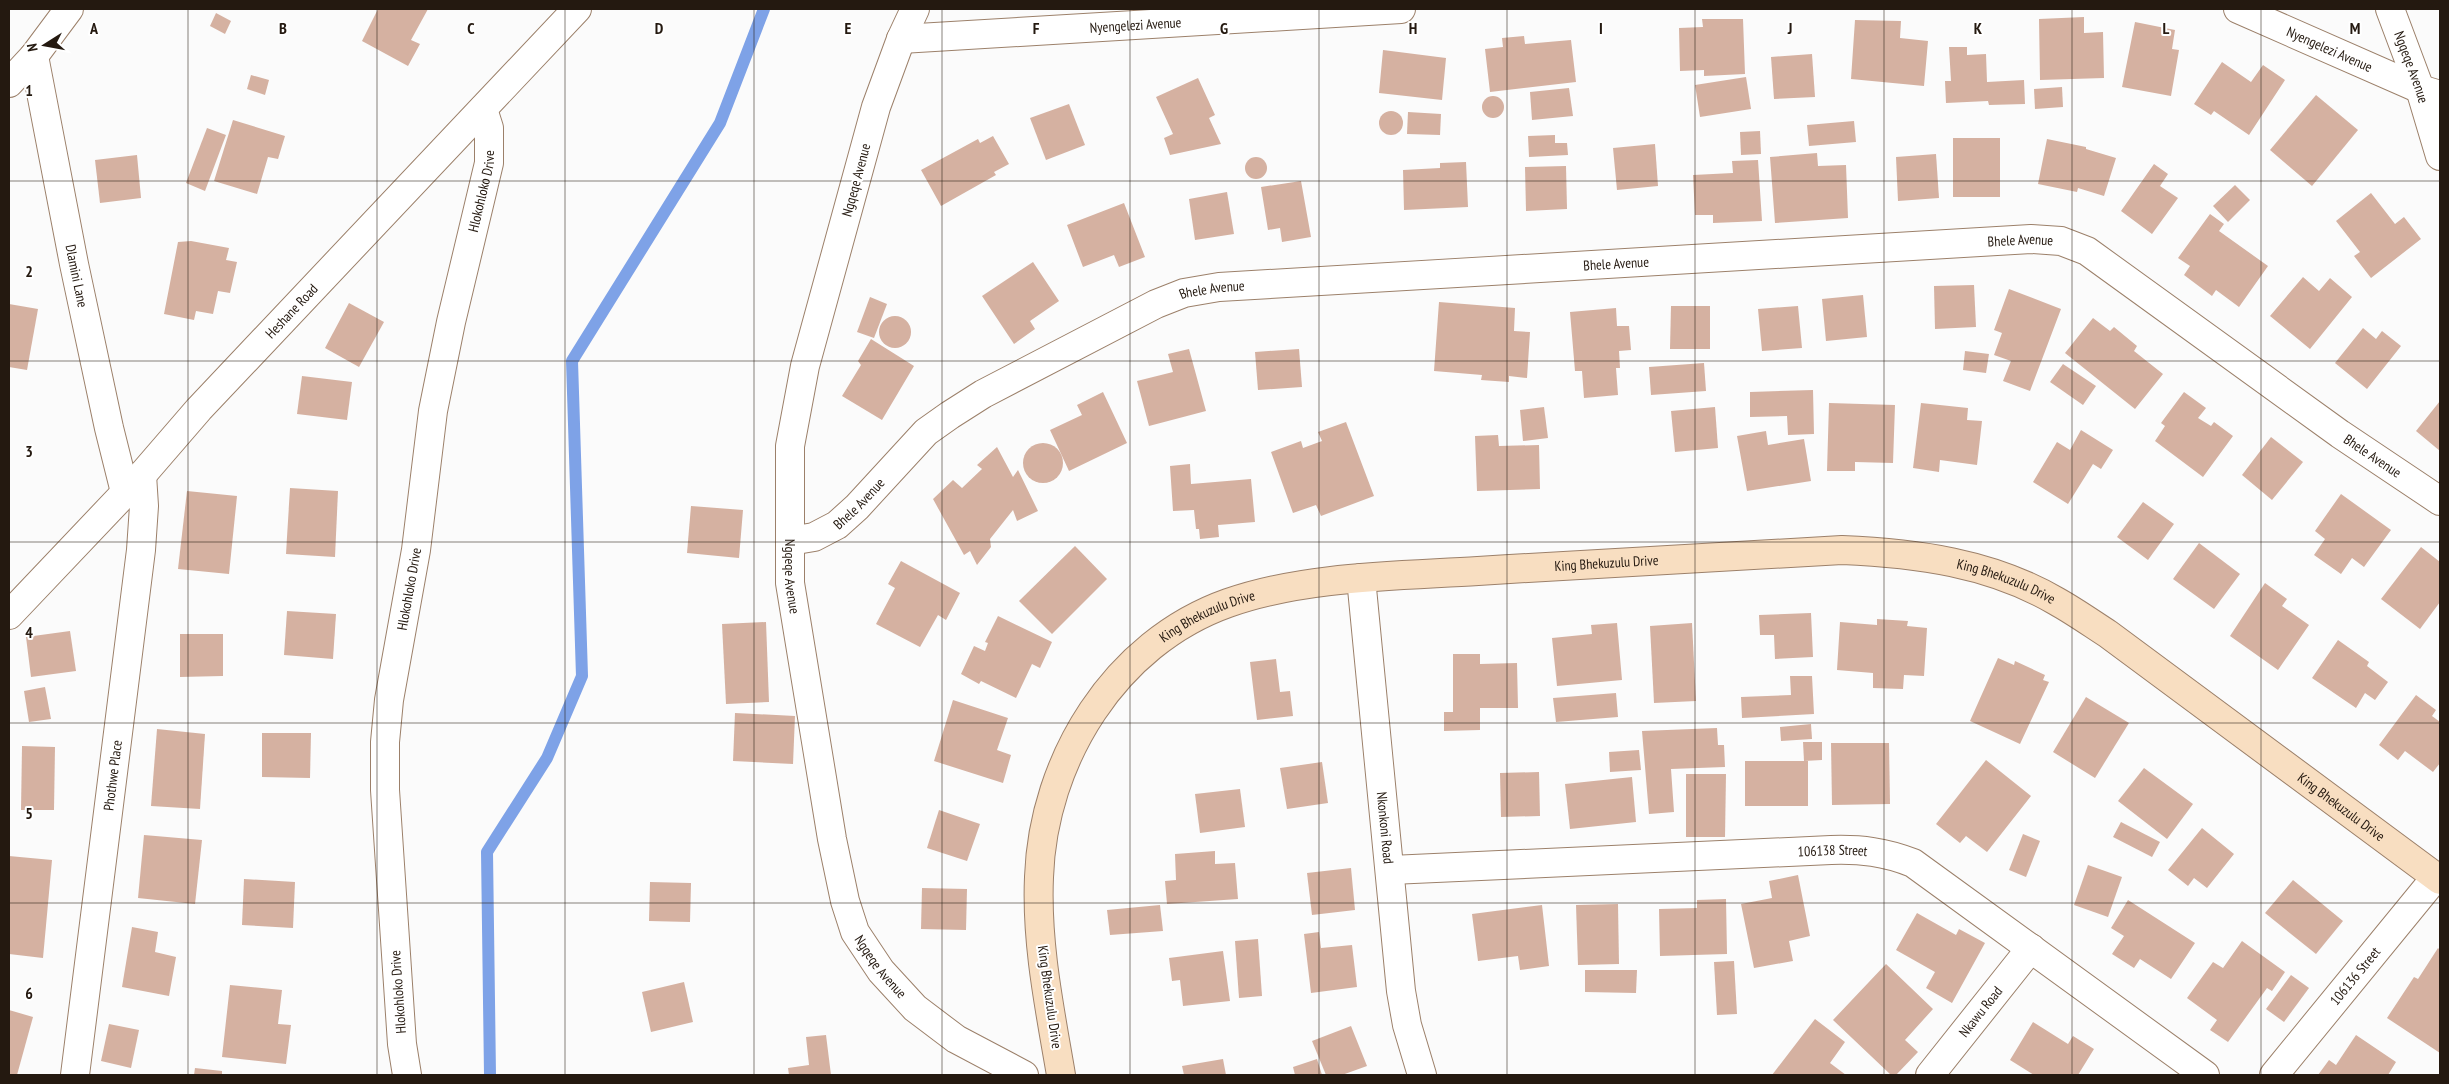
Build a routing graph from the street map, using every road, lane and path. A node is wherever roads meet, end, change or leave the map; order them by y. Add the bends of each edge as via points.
1 (70, 9) edge
2 (577, 9) edge
3 (915, 9) edge
4 (1401, 9) edge
5 (2238, 9) edge
6 (2390, 9) edge
7 (901, 39) junction
8 (34, 56) junction
9 (9, 83) edge
10 (2430, 92) edge
11 (483, 110) junction
12 (2440, 156) edge
13 (134, 484) junction
14 (2440, 501) edge
15 (790, 541) junction
16 (1361, 578) junction
17 (9, 615) edge
18 (1391, 870) junction
19 (2438, 878) edge
20 (2031, 948) junction
21 (76, 1075) edge
22 (407, 1075) edge
23 (1024, 1075) edge
24 (1061, 1075) edge
25 (1422, 1075) edge
26 (1930, 1075) edge
27 (2205, 1075) edge
28 (2274, 1075) edge

1 - 8 street
2 - 11 street, Heshane Road
3 - 7 street, Ngqeqe Avenue
4 - 7 street, Nyengelezi Avenue
5 - 10 street, Nyengelezi Avenue
6 - 10 street, Ngqeqe Avenue
7 - 15 street, Ngqeqe Avenue via 876,108 805,366 790,446
8 - 9 street
8 - 13 street, Dlamini Lane via 109,428
10 - 12 street, Ngqeqe Avenue
11 - 13 street, Heshane Road via 199,409
11 - 22 street, Hlokohloko Drive via 489,128 489,163 433,411 416,550 385,742 385,790 402,1044
13 - 17 street, Heshane Road
13 - 21 street, Phothwe Place via 144,506 141,550
14 - 15 street, Bhele Avenue via 2340,434 2087,251 2061,241 2031,239 1219,287 1184,293 1156,304 983,394 926,432 837,525 814,537
15 - 23 street, Ngqeqe Avenue via 790,583 807,692 832,839 854,932 881,971 915,1008 956,1039
16 - 18 street, Nkonkoni Road
16 - 19 street, King Bhekuzulu Drive via 1842,550 1895,552 1952,561 2055,600 2108,634
16 - 24 street, King Bhekuzulu Drive via 1276,590 1228,603 1194,618 1151,647 1112,682 1074,741 1044,824 1039,877 1043,971
18 - 20 street, 106138 Street via 1866,850 1914,863
18 - 25 street, Nkonkoni Road via 1401,990 1407,1025
19 - 28 street, 106136 Street
20 - 26 street, Nkawu Road
20 - 27 street, 106138 Street

